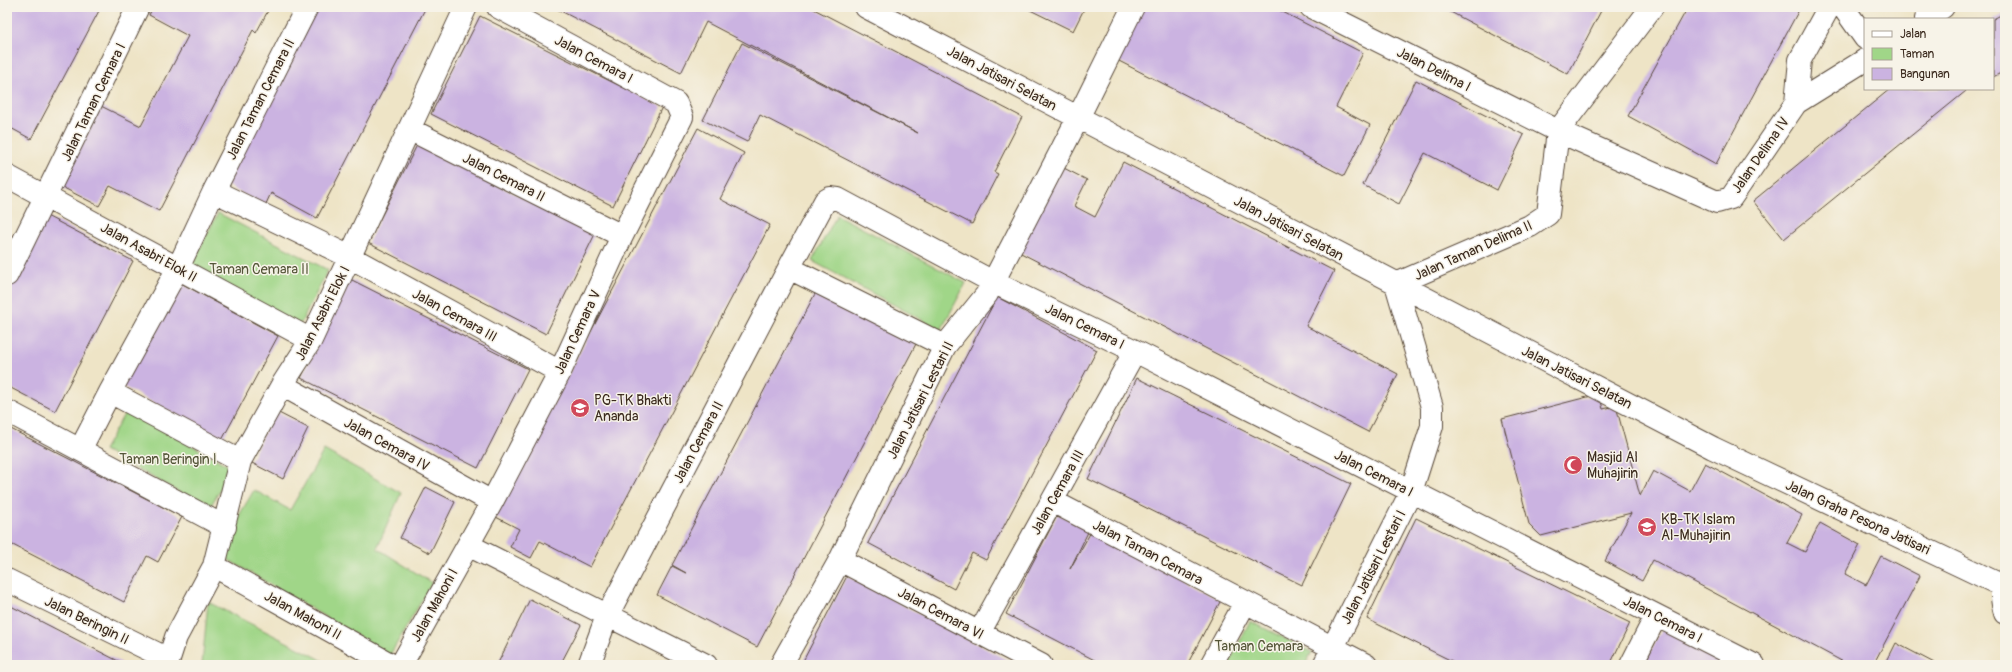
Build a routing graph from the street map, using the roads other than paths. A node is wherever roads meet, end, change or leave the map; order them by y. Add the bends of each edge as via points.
1 (138, 7) edge
2 (307, 7) edge
3 (466, 7) edge
4 (498, 7) edge
5 (866, 7) edge
6 (1133, 7) edge
7 (1311, 7) edge
8 (1652, 7) edge
9 (1829, 7) edge
10 (1843, 7) edge
11 (1944, 7) edge
12 (1928, 18) edge
13 (1864, 36) edge
14 (1864, 61) edge
15 (1796, 103) junction
16 (682, 117) joint
17 (1078, 118) junction
18 (409, 129) junction
19 (1558, 131) junction
20 (7, 176) edge
21 (214, 191) junction
22 (47, 196) junction
23 (622, 236) junction
24 (350, 257) junction
25 (178, 268) junction
26 (789, 268) junction
27 (7, 275) edge
28 (993, 282) junction
29 (1396, 284) junction
30 (311, 340) junction
31 (945, 346) junction
32 (1135, 351) junction
33 (560, 372) junction
34 (282, 386) junction
35 (110, 392) junction
36 (7, 411) edge
37 (1713, 448) joint
38 (80, 450) junction
39 (240, 461) junction
40 (1411, 492) junction
41 (1052, 501) junction
42 (492, 502) junction
43 (225, 527) junction
44 (468, 545) junction
45 (840, 560) junction
46 (214, 566) junction
47 (7, 580) edge
48 (2004, 583) edge
49 (1245, 603) junction
50 (2005, 613) edge
51 (607, 616) junction
52 (1656, 616) junction
53 (979, 633) junction
54 (1328, 656) edge
55 (167, 662) edge
56 (392, 665) edge
57 (401, 665) edge
58 (589, 665) edge
59 (706, 665) edge
60 (780, 665) edge
61 (1041, 665) edge
62 (1211, 665) edge
63 (1366, 665) edge
64 (1631, 665) edge
65 (1754, 665) edge

1 - 22 street, Jalan Taman Cemara I
2 - 21 street, Jalan Taman Cemara II
3 - 18 street, Jalan Asabri Elok I
4 - 16 street, Jalan Cemara I via 676,103
5 - 17 street, Jalan Jatisari Selatan
6 - 17 street, Jalan Jatisari Lestari II
7 - 19 street, Jalan Delima I
8 - 19 street
9 - 15 street via 1800,60
10 - 13 street
11 - 12 street
14 - 15 street, Jalan Delima IV
15 - 19 street, Jalan Delima IV via 1730,198 1717,202
16 - 23 street, Jalan Cemara V
17 - 28 street, Jalan Jatisari Lestari II
17 - 29 street, Jalan Jatisari Selatan
18 - 23 street, Jalan Cemara II
18 - 24 street, Jalan Asabri Elok I
19 - 29 street, Jalan Taman Delima II via 1548,214 1530,226
20 - 22 street, Jalan Asabri Elok II
21 - 24 street
21 - 25 street, Jalan Taman Cemara II
22 - 25 street, Jalan Asabri Elok II
22 - 27 street, Jalan Taman Cemara I
23 - 33 street, Jalan Cemara V
24 - 30 street, Jalan Asabri Elok I
24 - 33 street, Jalan Cemara III
25 - 30 street, Jalan Asabri Elok II
25 - 35 street, Jalan Taman Cemara II
26 - 28 street, Jalan Cemara II via 825,201 830,198 838,199
26 - 31 street
26 - 51 street, Jalan Cemara II
28 - 31 street, Jalan Jatisari Lestari II via 987,294
28 - 32 street, Jalan Cemara I
29 - 37 street, Jalan Jatisari Selatan
29 - 40 street, Jalan Jatisari Lestari I via 1432,407 1432,426
30 - 34 street, Jalan Asabri Elok I
31 - 45 street, Jalan Jatisari Lestari II
32 - 40 street, Jalan Cemara I
32 - 41 street, Jalan Cemara III
33 - 42 street, Jalan Cemara V
34 - 39 street, Jalan Asabri Elok I
34 - 42 street, Jalan Cemara IV
35 - 38 street, Jalan Taman Cemara II
35 - 39 street
36 - 38 street
37 - 48 street, Jalan Graha Pesona Jatisari
38 - 43 street
39 - 43 street, Jalan Asabri Elok I
40 - 52 street, Jalan Cemara I
40 - 54 street, Jalan Jatisari Lestari I
41 - 49 street, Jalan Taman Cemara
41 - 53 street, Jalan Cemara III
42 - 44 street, Jalan Cemara V
43 - 46 street, Jalan Asabri Elok I
44 - 51 street
44 - 57 street, Jalan Mahoni I
45 - 53 street, Jalan Cemara VI
45 - 60 street, Jalan Jatisari Lestari II
46 - 55 street, Jalan Asabri Elok I via 176,637
46 - 56 street, Jalan Mahoni II
47 - 55 street, Jalan Beringin II
48 - 50 street, Jalan Graha Pesona Jatisari via 2002,599
49 - 54 street, Jalan Taman Cemara
49 - 62 street
51 - 58 street, Jalan Cemara II
51 - 59 street
52 - 64 street
52 - 65 street, Jalan Cemara I
53 - 61 street, Jalan Cemara VI
54 - 63 street, Jalan Taman Cemara

